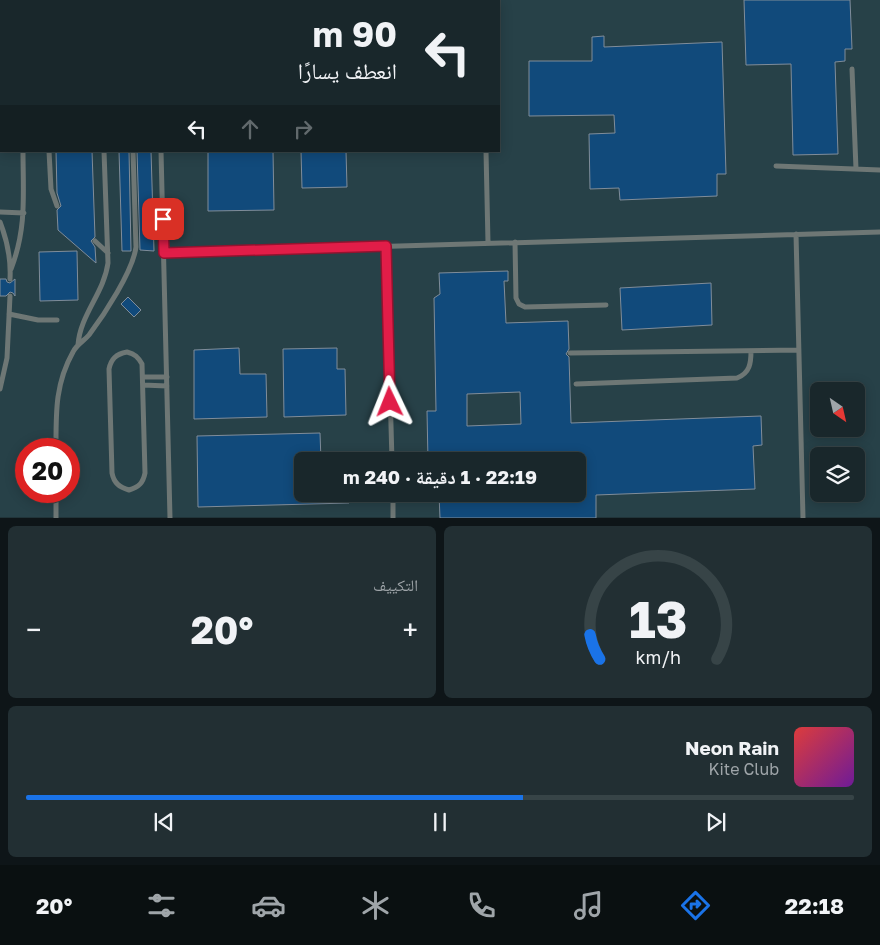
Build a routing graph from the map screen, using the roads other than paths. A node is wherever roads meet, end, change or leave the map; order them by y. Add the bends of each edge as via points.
1 (852, 69) dead end
2 (22, 152) edge
3 (49, 152) edge
4 (104, 152) edge
5 (133, 152) edge
6 (161, 152) edge
7 (486, 152) edge
8 (776, 166) dead end
9 (856, 169) junction
10 (880, 170) edge
11 (57, 206) dead end
12 (0, 212) edge
13 (24, 213) junction
14 (0, 222) edge
15 (880, 232) edge
16 (796, 234) junction
17 (95, 241) dead end
18 (515, 242) junction
19 (488, 243) junction
20 (386, 246) junction
21 (108, 253) junction
22 (164, 253) junction
23 (11, 269) junction
24 (10, 279) dead end
25 (10, 296) dead end
26 (606, 305) dead end
27 (9, 314) junction
28 (57, 320) dead end
29 (78, 345) junction
30 (799, 350) junction
31 (751, 351) junction
32 (570, 353) dead end
33 (143, 377) junction
34 (167, 377) junction
35 (576, 384) dead end
36 (143, 385) junction
37 (167, 386) junction
38 (0, 389) edge
39 (56, 438) edge
40 (392, 452) edge
41 (393, 502) edge
42 (56, 503) edge
43 (56, 518) edge
44 (170, 518) edge
45 (393, 518) edge
46 (804, 518) edge

1 - 9 lane
2 - 13 lane
3 - 11 lane
4 - 21 lane
5 - 29 lane via 135,256 113,298 88,336
6 - 22 lane
7 - 19 lane
8 - 9 lane
9 - 10 lane
12 - 13 lane
13 - 23 lane
14 - 23 lane
15 - 16 lane
16 - 18 lane
16 - 30 lane
17 - 21 lane
18 - 19 lane
18 - 26 lane via 516,298 519,304 525,307
19 - 20 lane
20 - 22 lane
20 - 40 lane
21 - 29 lane via 107,273 80,327
22 - 34 lane
23 - 24 lane
25 - 27 lane
27 - 28 lane
27 - 38 lane via 7,358
29 - 39 lane via 58,391
30 - 31 lane
30 - 46 lane
31 - 32 lane
31 - 35 lane via 750,367 737,378
33 - 34 lane
33 - 36 lane
33 - 36 lane via 142,364 133,354 120,353 110,363 112,473 117,485 129,490 140,485 145,473
34 - 37 lane
36 - 37 lane
37 - 44 lane
41 - 45 lane
42 - 43 lane

